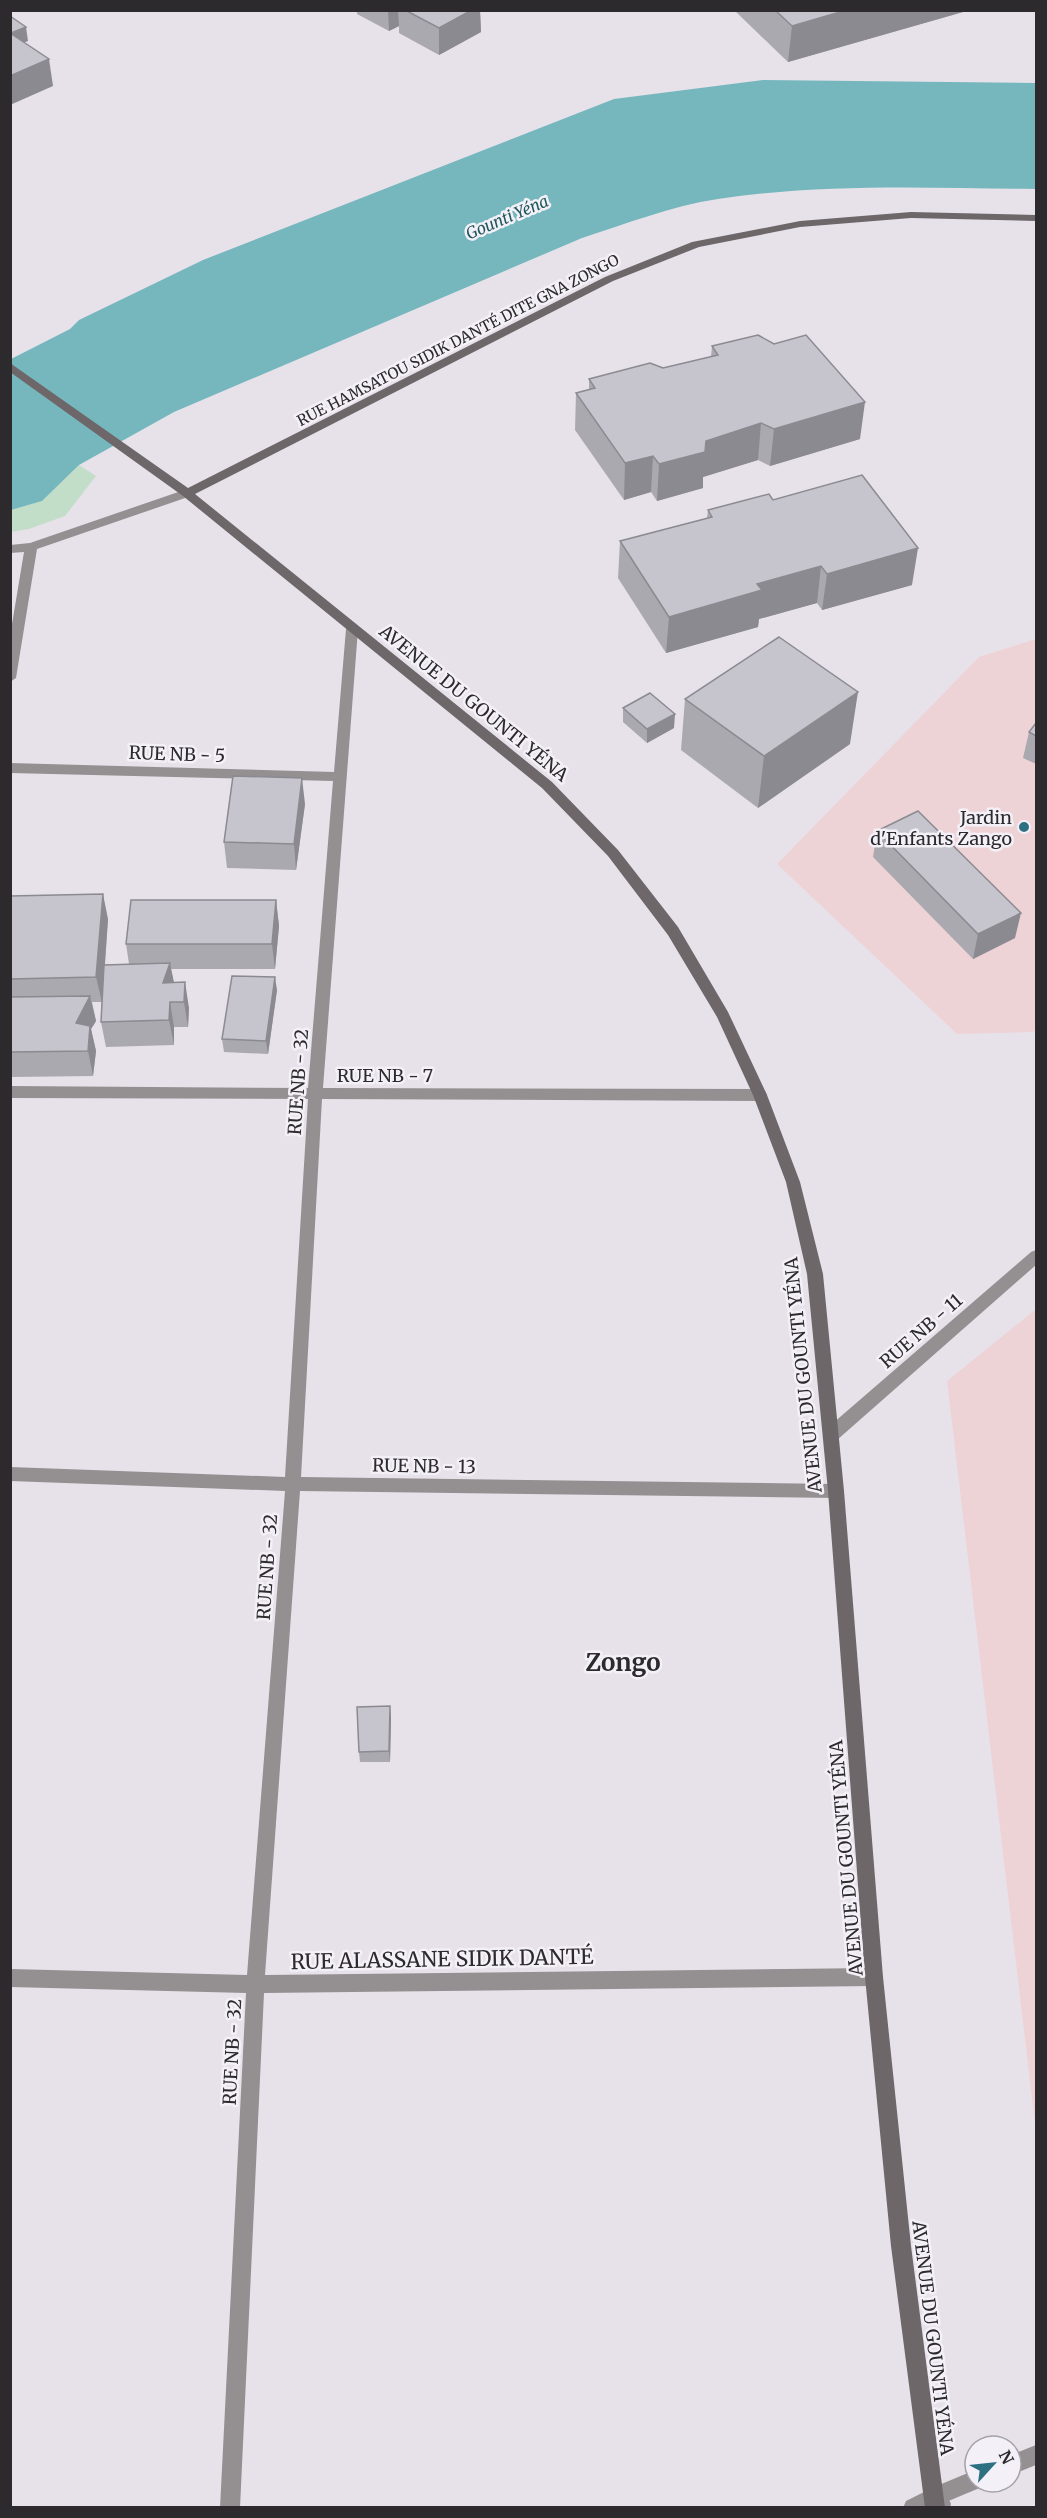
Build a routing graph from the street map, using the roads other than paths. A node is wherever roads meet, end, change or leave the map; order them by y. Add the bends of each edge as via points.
1 (1036, 218) edge
2 (10, 366) edge
3 (187, 493) junction
4 (30, 547) junction
5 (10, 549) edge
6 (352, 629) junction
7 (10, 678) edge
8 (10, 768) edge
9 (342, 777) junction
10 (10, 1092) edge
11 (315, 1094) junction
12 (760, 1095) junction
13 (1036, 1256) edge
14 (831, 1435) junction
15 (10, 1474) edge
16 (293, 1484) junction
17 (836, 1491) junction
18 (874, 1977) junction
19 (10, 1978) edge
20 (255, 1984) junction
21 (963, 2488) edge
22 (938, 2504) edge
23 (230, 2508) edge
24 (913, 2508) edge

1 - 3 street, RUE HAMSATOU SIDIK DANTÉ DITE GNA ZONGO via 911,215 801,224 696,244 609,279
2 - 3 street, AVENUE DU GOUNTI YÉNA
3 - 4 street
3 - 6 street, AVENUE DU GOUNTI YÉNA
4 - 5 street
4 - 7 street
6 - 9 street, RUE NB - 32
6 - 12 street, AVENUE DU GOUNTI YÉNA via 548,785 613,853 673,931 723,1016
8 - 9 street, RUE NB - 5
9 - 11 street, RUE NB - 32
10 - 11 street, RUE NB - 7
11 - 12 street, RUE NB - 7
11 - 16 street, RUE NB - 32
12 - 14 street, AVENUE DU GOUNTI YÉNA via 793,1182 815,1274
13 - 14 street, RUE NB - 11
14 - 17 street, AVENUE DU GOUNTI YÉNA
15 - 16 street, RUE NB - 13
16 - 17 street, RUE NB - 13
16 - 20 street, RUE NB - 32
17 - 18 street, AVENUE DU GOUNTI YÉNA
18 - 20 street, RUE ALASSANE SIDIK DANTÉ
18 - 22 street, AVENUE DU GOUNTI YÉNA via 901,2246
19 - 20 street, RUE ALASSANE SIDIK DANTÉ
20 - 23 street, RUE NB - 32
21 - 22 street
22 - 24 street

